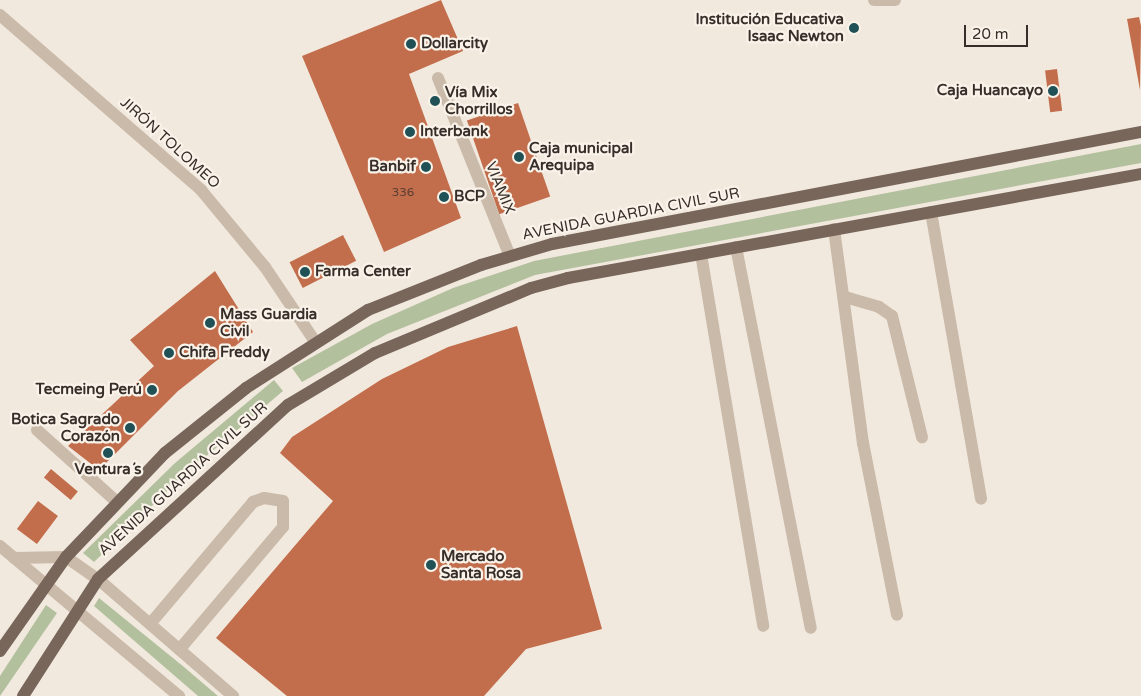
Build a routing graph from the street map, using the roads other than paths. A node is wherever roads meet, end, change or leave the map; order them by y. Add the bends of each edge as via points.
1 (874, 0) edge
2 (895, 0) edge
3 (0, 15) edge
4 (438, 78) dead end
5 (1141, 132) edge
6 (1141, 174) edge
7 (931, 212) junction
8 (834, 229) junction
9 (736, 247) junction
10 (702, 254) junction
11 (510, 256) junction
12 (845, 296) junction
13 (314, 340) junction
14 (38, 430) dead end
15 (922, 437) dead end
16 (981, 498) dead end
17 (117, 502) junction
18 (0, 546) edge
19 (66, 557) junction
20 (14, 558) junction
21 (98, 579) junction
22 (47, 585) junction
23 (77, 608) junction
24 (897, 615) dead end
25 (150, 624) junction
26 (762, 626) dead end
27 (811, 628) dead end
28 (180, 649) junction
29 (0, 651) edge
30 (23, 696) edge
31 (179, 696) edge
32 (234, 696) edge

1 - 2 street
3 - 13 street, JIRÓN TOLOMEO via 201,190 265,267
4 - 11 street, VIAMIX
5 - 11 main road, AVENIDA GUARDIA CIVIL SUR
6 - 7 main road, AVENIDA GUARDIA CIVIL SUR
7 - 8 main road, AVENIDA GUARDIA CIVIL SUR
7 - 16 street
8 - 9 main road, AVENIDA GUARDIA CIVIL SUR
8 - 12 street
9 - 10 main road, AVENIDA GUARDIA CIVIL SUR
9 - 27 street
10 - 21 main road, AVENIDA GUARDIA CIVIL SUR via 531,288 374,353 288,405
10 - 26 street
11 - 13 main road, AVENIDA GUARDIA CIVIL SUR via 368,310
12 - 15 street via 879,307 892,316
12 - 24 street via 863,443
13 - 17 main road, AVENIDA GUARDIA CIVIL SUR via 179,441
14 - 17 street
17 - 19 main road, AVENIDA GUARDIA CIVIL SUR
18 - 20 street
19 - 20 street
19 - 21 street
19 - 22 main road, AVENIDA GUARDIA CIVIL SUR
20 - 22 street
21 - 23 main road, AVENIDA GUARDIA CIVIL SUR
21 - 25 street
22 - 23 street
22 - 29 main road, AVENIDA GUARDIA CIVIL SUR
23 - 30 main road, AVENIDA GUARDIA CIVIL SUR
23 - 31 street
25 - 28 street
25 - 28 street via 253,502 264,498 284,501 283,527
28 - 32 street

